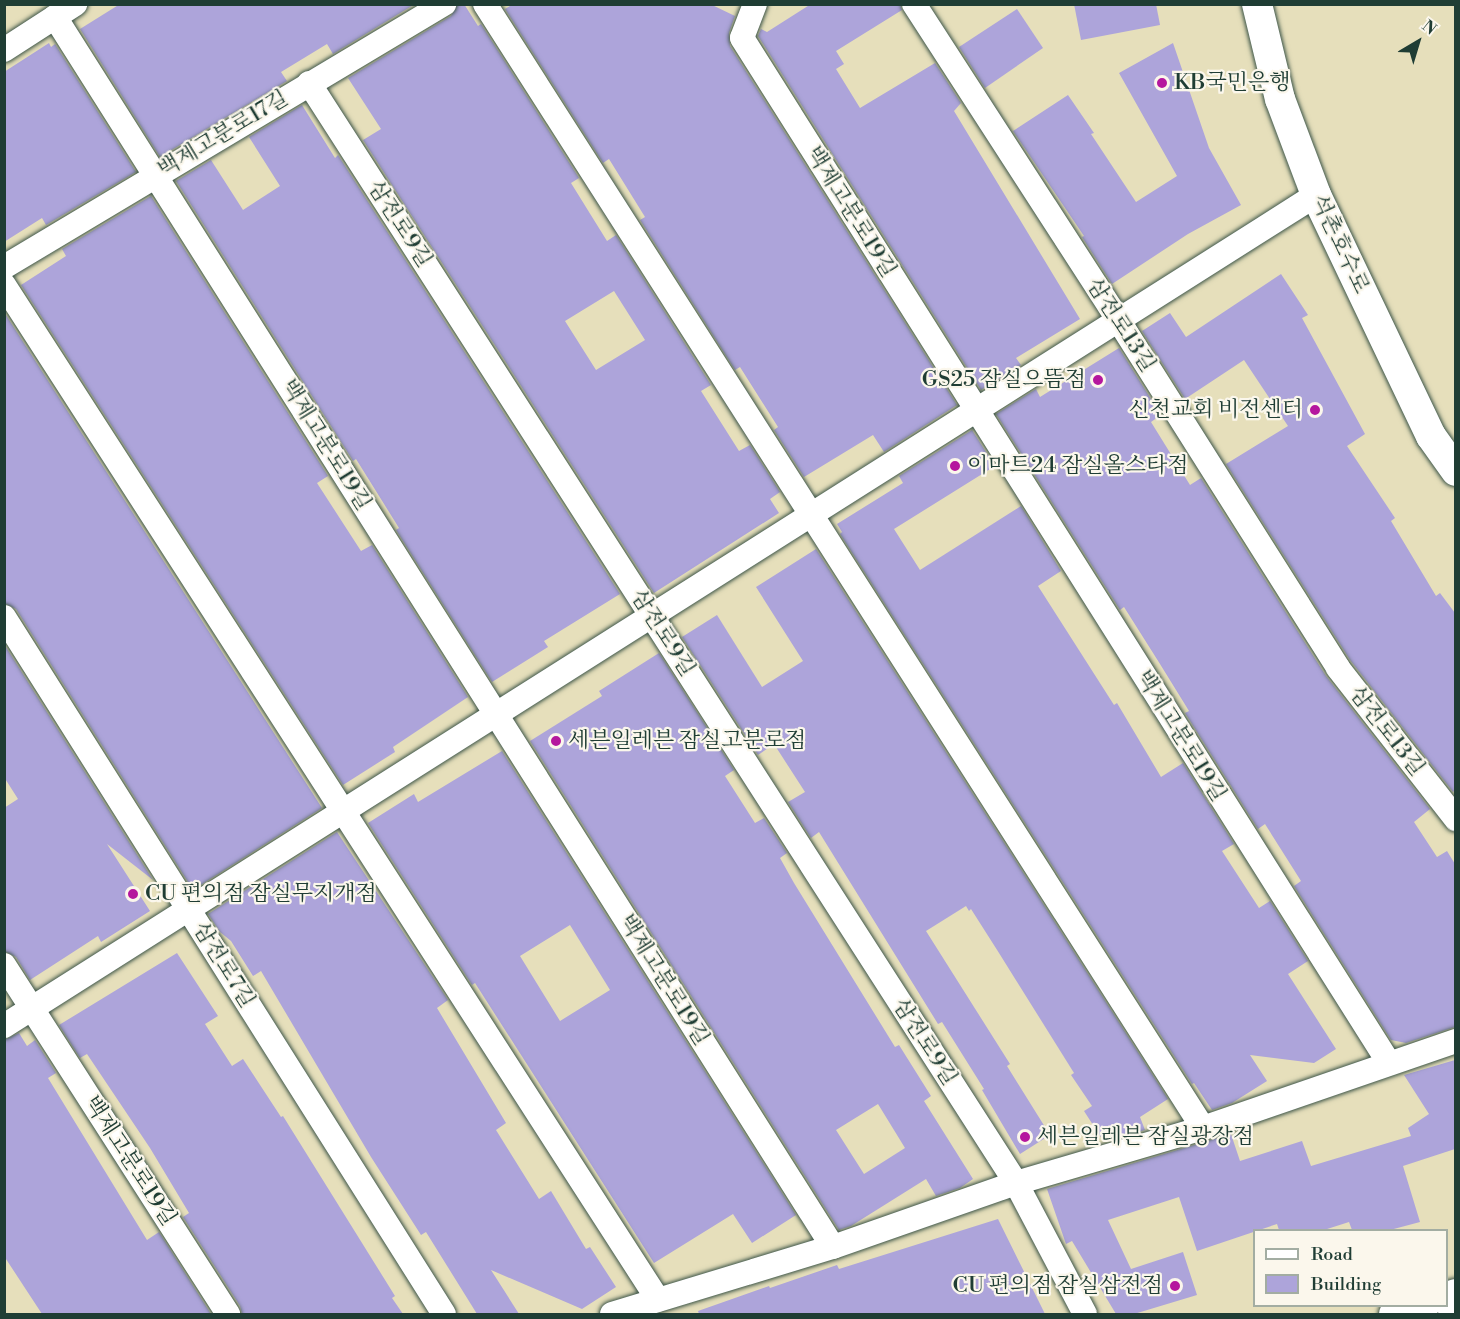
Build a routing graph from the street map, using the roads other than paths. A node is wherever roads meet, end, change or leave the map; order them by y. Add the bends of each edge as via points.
1 (444, 4) edge
2 (485, 4) edge
3 (914, 4) edge
4 (1257, 4) edge
5 (747, 7) edge
6 (65, 11) edge
7 (4, 50) edge
8 (309, 83) junction
9 (155, 176) junction
10 (1316, 195) junction
11 (4, 267) edge
12 (4, 285) edge
13 (1117, 318) junction
14 (974, 409) junction
15 (1455, 471) edge
16 (811, 513) junction
17 (651, 615) junction
18 (4, 617) edge
19 (496, 714) junction
20 (344, 810) junction
21 (1455, 819) edge
22 (189, 909) junction
23 (4, 965) edge
24 (32, 1007) junction
25 (4, 1026) edge
26 (1455, 1041) edge
27 (1389, 1062) junction
28 (1203, 1128) junction
29 (1016, 1183) junction
30 (833, 1247) junction
31 (658, 1300) junction
32 (1416, 1307) edge
33 (228, 1314) edge
34 (444, 1314) edge
35 (612, 1314) edge
36 (1085, 1314) edge
37 (1395, 1314) edge

1 - 8 street, 백제고분로17길
2 - 16 street
3 - 13 street, 삼전로13길
4 - 10 street, 석촌호수로 via 1280,99
5 - 14 street, 백제고분로19길 via 742,38
6 - 7 street
6 - 9 street, 백제고분로19길
8 - 9 street, 백제고분로17길
8 - 17 street, 삼전로9길
9 - 11 street, 백제고분로17길
9 - 19 street, 백제고분로19길
10 - 13 street
10 - 15 street, 석촌호수로 via 1431,436
12 - 20 street
13 - 14 street
13 - 21 street, 삼전로13길 via 1338,668
14 - 16 street
14 - 27 street, 백제고분로19길
16 - 17 street
16 - 28 street
17 - 19 street
17 - 29 street, 삼전로9길
18 - 22 street, 삼전로7길
19 - 20 street
19 - 30 street, 백제고분로19길
20 - 22 street
20 - 31 street
22 - 24 street
22 - 34 street, 삼전로7길
23 - 24 street, 백제고분로19길
24 - 25 street
24 - 33 street, 백제고분로19길
26 - 27 street
27 - 28 street
28 - 29 street
29 - 30 street
29 - 36 street, 삼전로9길
30 - 31 street
31 - 35 street
32 - 37 main road

